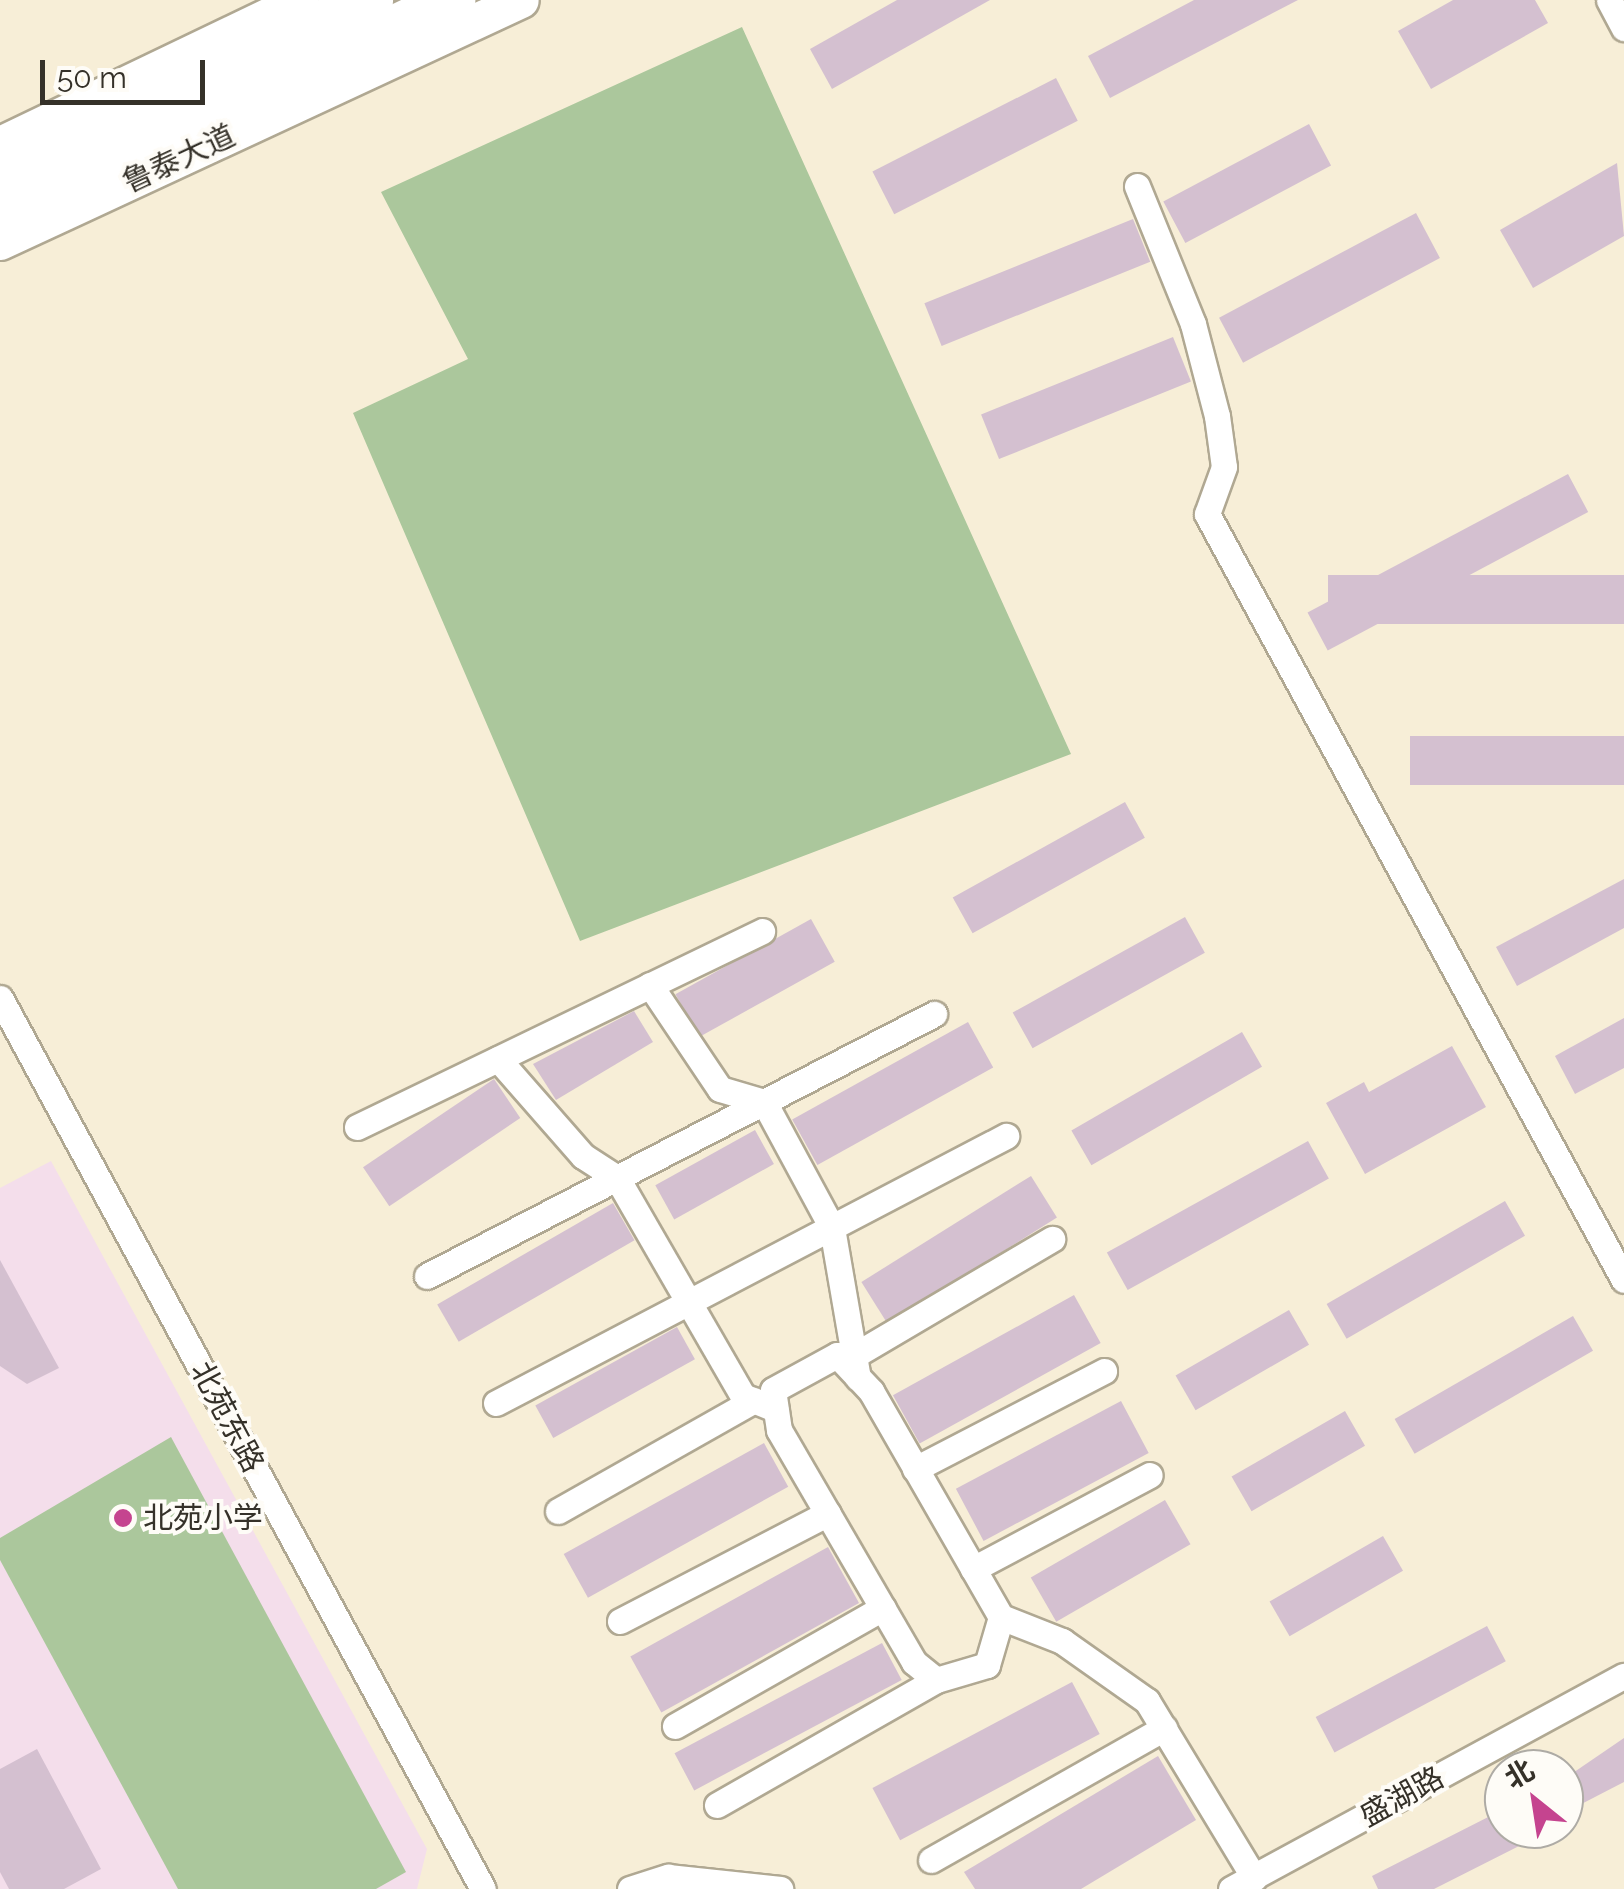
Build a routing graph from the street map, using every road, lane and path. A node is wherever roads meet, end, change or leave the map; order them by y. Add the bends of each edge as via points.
1 (300, 0) edge
2 (370, 0) edge
3 (452, 0) edge
4 (522, 0) edge
5 (1609, 0) edge
6 (1624, 28) edge
7 (0, 144) edge
8 (0, 174) edge
9 (1137, 186) dead end
10 (0, 215) edge
11 (0, 242) edge
12 (762, 931) dead end
13 (650, 986) junction
14 (0, 998) edge
15 (934, 1014) dead end
16 (498, 1059) junction
17 (764, 1102) junction
18 (357, 1127) dead end
19 (1006, 1136) dead end
20 (616, 1178) junction
21 (832, 1228) junction
22 (1052, 1240) dead end
23 (427, 1276) dead end
24 (1624, 1280) edge
25 (689, 1302) junction
26 (857, 1366) junction
27 (1104, 1371) dead end
28 (496, 1403) dead end
29 (765, 1405) junction
30 (915, 1468) junction
31 (1150, 1475) dead end
32 (558, 1511) dead end
33 (828, 1513) junction
34 (973, 1569) junction
35 (883, 1608) junction
36 (1001, 1617) junction
37 (620, 1621) dead end
38 (1624, 1676) edge
39 (936, 1680) junction
40 (675, 1726) dead end
41 (1164, 1728) junction
42 (716, 1805) dead end
43 (931, 1860) dead end
44 (1243, 1883) edge
45 (483, 1889) edge
46 (630, 1889) edge
47 (780, 1889) edge

1 - 7 main road
2 - 8 highway
3 - 10 highway
4 - 11 main road, 鲁泰大道
5 - 6 street
9 - 24 street via 1194,324 1217,416 1224,467 1207,514
12 - 13 street
13 - 16 street
13 - 17 street via 720,1090
14 - 45 street, 北苑东路
15 - 17 street
16 - 18 street
16 - 20 street via 583,1156
17 - 20 street
17 - 21 street
19 - 21 street
20 - 23 street
20 - 25 street
21 - 25 street
21 - 26 street
22 - 26 street
25 - 28 street
25 - 29 street via 743,1396
26 - 29 street via 837,1355 774,1390
26 - 30 street
27 - 30 street
29 - 32 street
29 - 33 street
30 - 34 street
31 - 34 street
33 - 35 street
33 - 37 street
34 - 36 street
35 - 39 street via 914,1662
35 - 40 street
36 - 39 street via 987,1665
36 - 41 street via 1062,1641 1147,1701
38 - 44 street, 盛湖路
39 - 42 street
41 - 43 street
41 - 44 street
46 - 47 street via 668,1877

